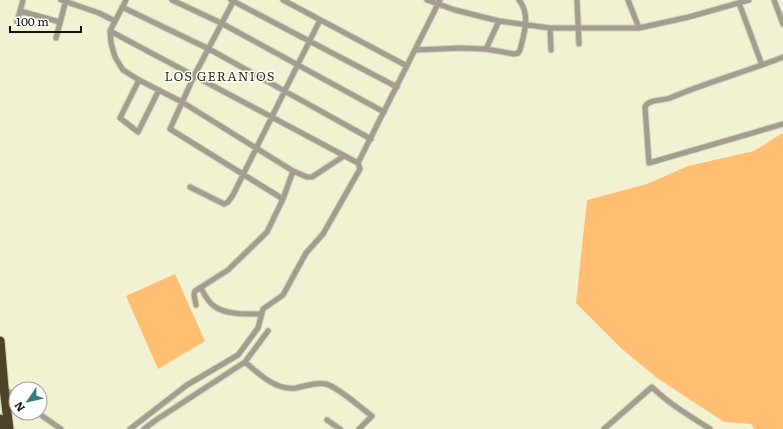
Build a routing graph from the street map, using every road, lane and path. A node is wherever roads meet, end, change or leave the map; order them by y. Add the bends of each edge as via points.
1 (23, 0) edge
2 (64, 0) edge
3 (126, 0) edge
4 (172, 0) edge
5 (233, 0) edge
6 (283, 0) edge
7 (427, 0) edge
8 (519, 0) edge
9 (628, 0) edge
10 (774, 0) edge
11 (577, 1) dead end
12 (744, 1) edge
13 (292, 2) edge
14 (439, 2) edge
15 (122, 7) junction
16 (20, 11) junction
17 (320, 20) junction
18 (115, 21) junction
19 (499, 21) junction
20 (17, 22) dead end
21 (60, 22) junction
22 (222, 23) junction
23 (783, 24) edge
24 (526, 25) junction
25 (550, 28) junction
26 (577, 28) junction
27 (639, 28) junction
28 (110, 31) junction
29 (56, 38) dead end
30 (310, 41) junction
31 (579, 44) dead end
32 (209, 49) junction
33 (486, 49) junction
34 (415, 50) junction
35 (551, 50) dead end
36 (783, 57) edge
37 (298, 64) junction
38 (762, 65) junction
39 (407, 66) junction
40 (194, 76) junction
41 (139, 80) junction
42 (397, 87) junction
43 (159, 90) junction
44 (285, 91) junction
45 (182, 102) junction
46 (384, 112) junction
47 (272, 117) junction
48 (783, 124) edge
49 (371, 139) junction
50 (257, 148) junction
51 (344, 156) junction
52 (358, 163) junction
53 (293, 171) junction
54 (244, 174) junction
55 (190, 187) dead end
56 (283, 199) junction
57 (201, 288) junction
58 (196, 306) dead end
59 (261, 314) junction
60 (268, 331) dead end
61 (0, 341) edge
62 (244, 362) junction
63 (2, 387) edge
64 (0, 419) edge
65 (48, 420) edge
66 (327, 420) dead end
67 (2, 429) edge
68 (9, 429) edge
69 (61, 429) edge
70 (130, 429) edge
71 (144, 429) edge
72 (340, 429) edge
73 (359, 429) edge
74 (604, 429) edge
75 (710, 429) edge

1 - 16 street
2 - 18 street
2 - 21 street
3 - 15 street
4 - 22 street
5 - 22 street
5 - 30 street
6 - 13 street
7 - 14 street
8 - 24 street via 524,8
9 - 27 street
10 - 23 street
11 - 26 street
12 - 27 street
12 - 38 street
13 - 17 street
14 - 19 street via 455,10
14 - 34 street
15 - 18 street
15 - 32 street
16 - 20 street
16 - 21 street
17 - 30 street
17 - 39 street
18 - 28 street
19 - 24 street
19 - 33 street
21 - 29 street
22 - 32 street
22 - 37 street
24 - 25 street
24 - 33 street via 518,53
25 - 26 street
25 - 35 street
26 - 27 street
26 - 31 street
28 - 40 street
28 - 41 street via 115,57 124,70
30 - 37 street
30 - 42 street
32 - 40 street
32 - 44 street
33 - 34 street
34 - 39 street
36 - 38 street
37 - 44 street
37 - 46 street
38 - 48 street via 665,100 646,104 649,163
39 - 42 street
40 - 45 street
40 - 47 street
41 - 43 street
41 - 43 street via 120,118 138,132
42 - 46 street
43 - 45 street
44 - 47 street
44 - 49 street
45 - 50 street
45 - 54 street via 170,129
46 - 49 street
47 - 50 street
47 - 51 street
49 - 52 street
50 - 53 street
50 - 54 street
51 - 52 street
51 - 53 street via 312,177
52 - 59 street via 360,169 323,234 306,253 283,295 263,309
53 - 56 street
54 - 55 street via 226,204
54 - 56 street
56 - 57 street via 260,241 228,270
57 - 58 street via 194,293
57 - 59 street via 216,308 241,314
59 - 70 street via 258,328 238,355 187,385
60 - 62 street
61 - 63 highway
62 - 71 street
62 - 73 street via 280,386 293,389 327,384 335,388 372,416
63 - 68 highway
64 - 67 highway
65 - 69 street
66 - 72 street
74 - 75 street via 652,387 661,396

